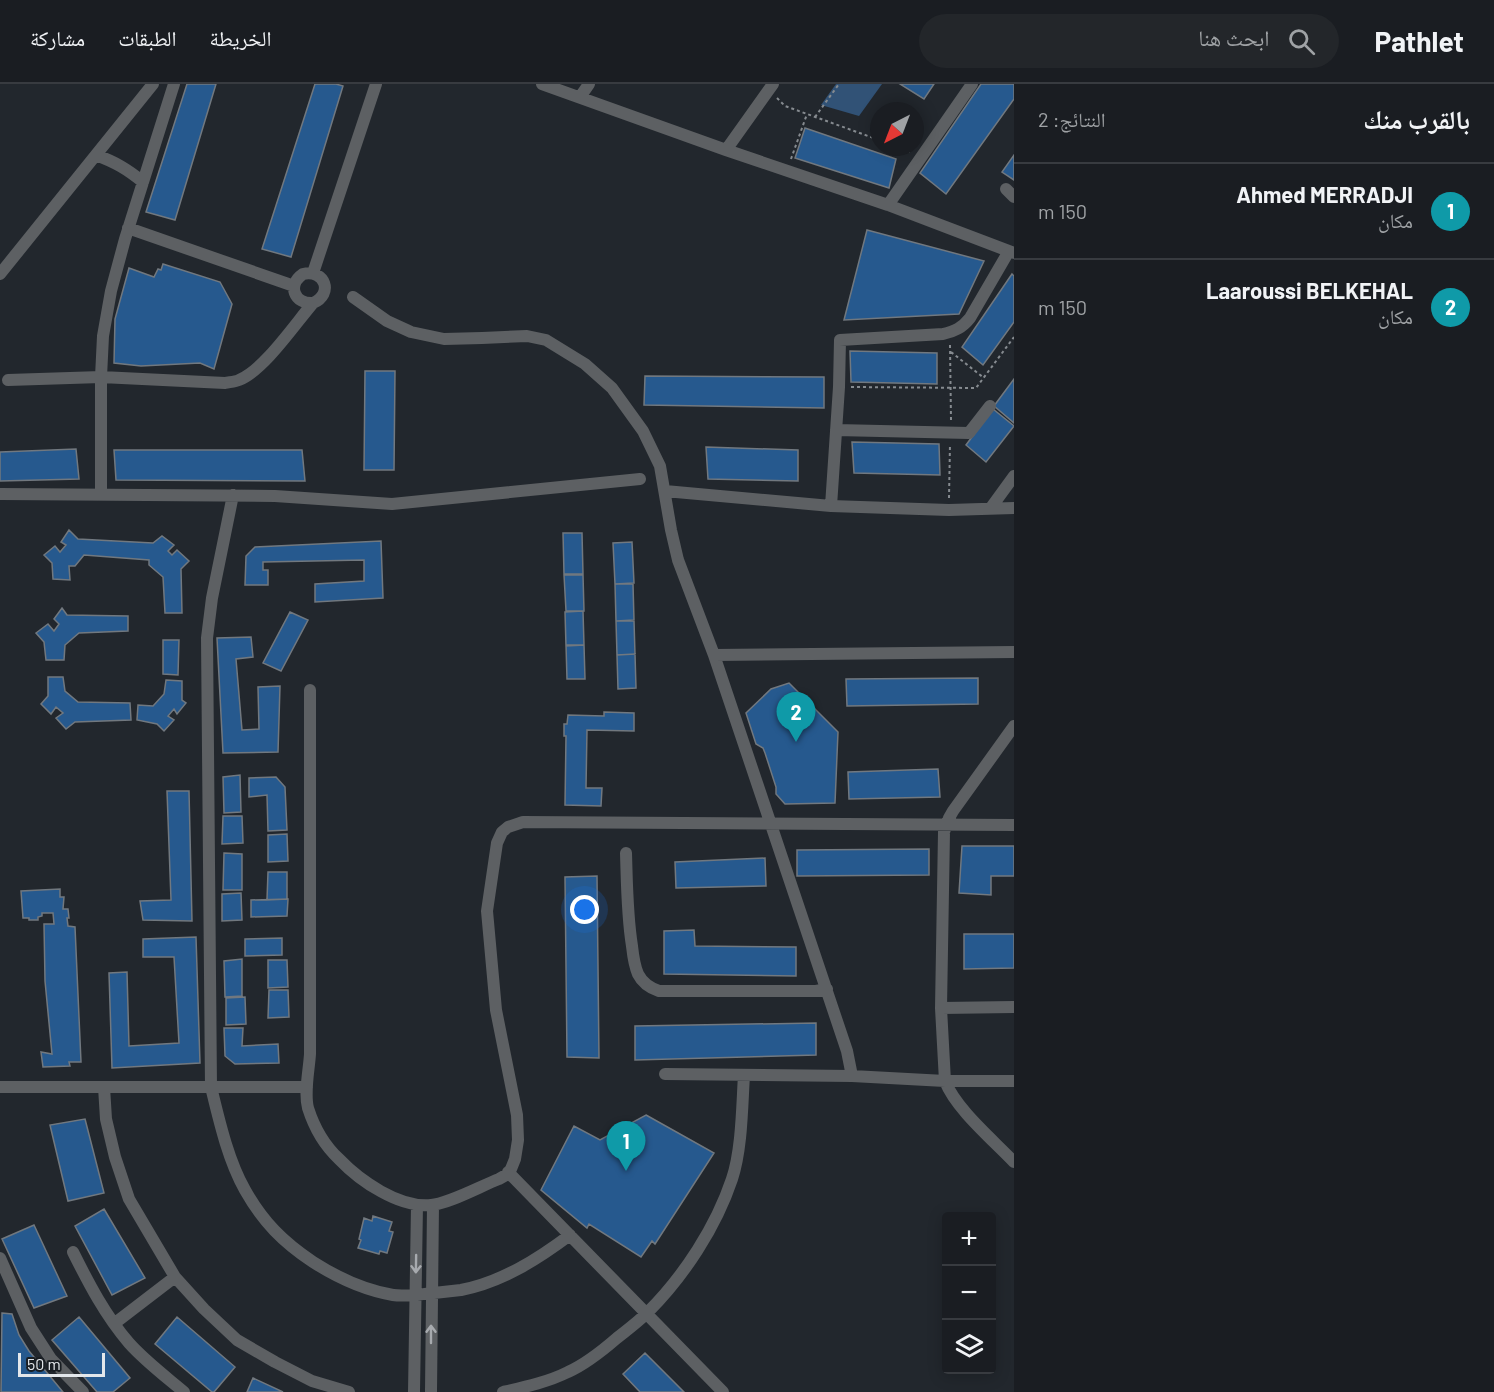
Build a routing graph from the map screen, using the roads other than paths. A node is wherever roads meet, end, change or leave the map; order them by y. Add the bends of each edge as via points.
1 (153, 84) edge
2 (174, 84) edge
3 (376, 84) edge
4 (542, 84) edge
5 (589, 84) edge
6 (972, 84) edge
7 (566, 88) edge
8 (771, 88) edge
9 (579, 98) junction
10 (726, 150) junction
11 (96, 155) junction
12 (143, 182) junction
13 (888, 205) junction
14 (128, 228) junction
15 (1012, 252) edge
16 (313, 273) junction
17 (0, 274) edge
18 (294, 286) junction
19 (353, 297) dead end
20 (313, 303) junction
21 (101, 377) junction
22 (8, 380) dead end
23 (990, 406) dead end
24 (837, 430) junction
25 (1014, 476) edge
26 (640, 479) dead end
27 (665, 491) junction
28 (0, 494) edge
29 (100, 494) junction
30 (233, 495) junction
31 (831, 506) junction
32 (1014, 508) edge
33 (990, 509) junction
34 (1014, 652) edge
35 (714, 655) junction
36 (310, 690) dead end
37 (1014, 726) edge
38 (770, 823) junction
39 (946, 825) junction
40 (1014, 825) edge
41 (626, 853) dead end
42 (827, 989) junction
43 (1014, 1007) edge
44 (941, 1008) junction
45 (665, 1074) dead end
46 (744, 1075) junction
47 (852, 1076) junction
48 (945, 1081) junction
49 (1014, 1081) edge
50 (0, 1087) edge
51 (104, 1087) junction
52 (211, 1087) junction
53 (307, 1087) junction
54 (1014, 1162) edge
55 (508, 1172) junction
56 (417, 1205) junction
57 (433, 1205) junction
58 (570, 1235) junction
59 (73, 1252) dead end
60 (0, 1258) edge
61 (175, 1277) junction
62 (432, 1293) junction
63 (416, 1294) junction
64 (646, 1314) junction
65 (115, 1323) junction
66 (83, 1392) edge
67 (184, 1392) edge
68 (349, 1392) edge
69 (414, 1392) edge
70 (431, 1392) edge
71 (503, 1392) edge
72 (723, 1392) edge

1 - 11 street
2 - 12 street
3 - 16 street
4 - 7 street
5 - 9 street
6 - 13 street
7 - 9 street
8 - 10 street
9 - 10 street
10 - 13 street
11 - 12 street via 129,170
11 - 17 street
12 - 14 street
13 - 15 street
14 - 18 street
14 - 21 street via 111,291
15 - 24 street via 963,327 943,334 840,340
16 - 18 street via 303,274
16 - 20 street via 322,279 325,289
18 - 20 street via 300,299
19 - 27 street via 411,332 444,339 528,336 560,348 612,388 643,431 660,466
20 - 21 street via 267,358 239,380 225,383
21 - 22 street
21 - 29 street
23 - 24 street via 969,433
24 - 31 street
25 - 33 street
26 - 30 street via 392,504
27 - 31 street
27 - 35 street via 678,560
28 - 29 street
29 - 30 street
30 - 52 street via 207,638
31 - 33 street
32 - 33 street
34 - 35 street
35 - 38 street
36 - 53 street
37 - 39 street
38 - 39 street
38 - 42 street
38 - 55 street via 523,822 502,832 487,911 496,1010 517,1115 518,1140
39 - 40 street
39 - 44 street
41 - 42 street via 634,958 638,974 651,989
42 - 47 street via 848,1051
43 - 44 street
44 - 48 street
45 - 46 street
46 - 47 street
46 - 64 street via 739,1142 733,1177 722,1204 687,1267
47 - 48 street
48 - 49 street
48 - 54 street via 957,1102
50 - 51 street
51 - 52 street
51 - 61 street via 106,1119 129,1199
52 - 53 street
52 - 63 street via 221,1128 244,1188 279,1237 329,1273 360,1287 395,1295
53 - 56 street via 308,1107 315,1126 339,1160 392,1198
55 - 57 street
55 - 58 street
56 - 57 street
56 -> 63 street
57 - 62 street
58 - 62 street via 520,1269 484,1284
58 - 64 street
59 - 65 street via 97,1300
60 - 66 street via 31,1328 51,1359
61 - 65 street
61 - 68 street via 237,1340 312,1381
62 - 63 street
70 -> 62 street
63 - 69 street
64 - 71 street via 569,1372
64 - 72 street
65 - 67 street via 148,1363

